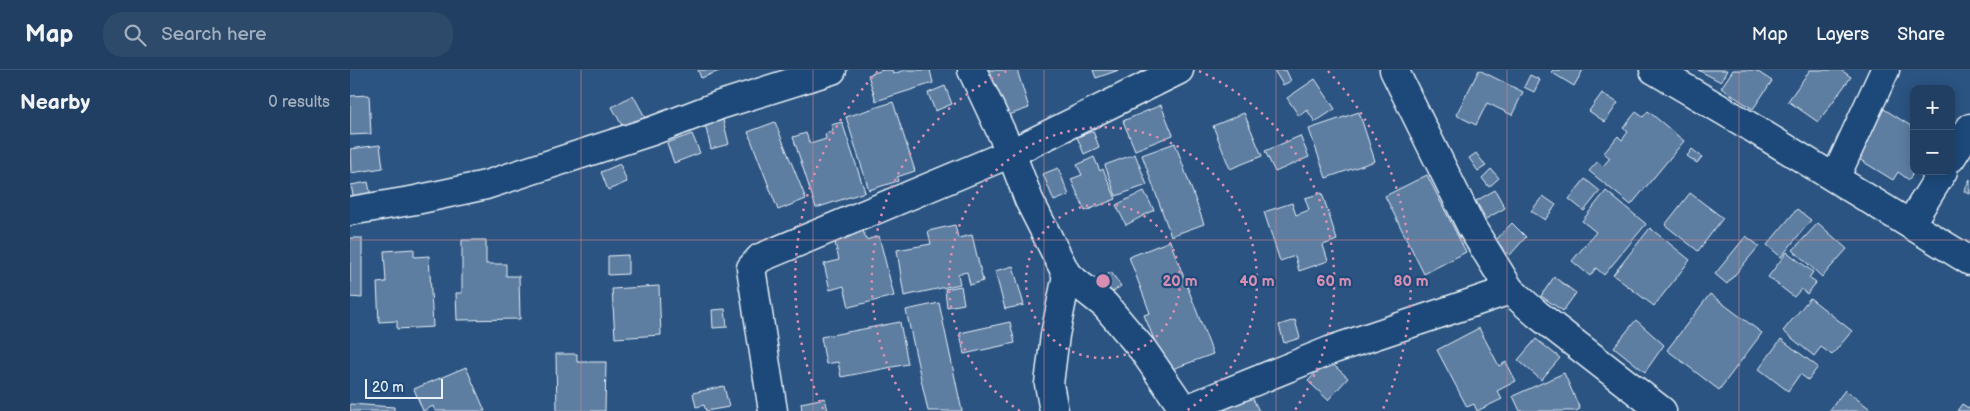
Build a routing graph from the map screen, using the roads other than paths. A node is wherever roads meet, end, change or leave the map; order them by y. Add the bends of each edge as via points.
1 (832, 70) edge
2 (972, 70) edge
3 (1179, 70) edge
4 (1394, 70) edge
5 (1654, 70) edge
6 (1885, 70) edge
7 (1970, 128) edge
8 (1955, 152) edge
9 (1011, 153) junction
10 (1941, 175) edge
11 (1834, 178) junction
12 (350, 211) edge
13 (1910, 224) junction
14 (1970, 260) edge
15 (1067, 275) junction
16 (1510, 290) junction
17 (1184, 410) edge
18 (773, 411) edge
19 (1054, 411) edge
20 (1662, 411) edge

1 - 12 street via 486,185
2 - 9 street
3 - 9 street
4 - 16 street via 1472,228
5 - 11 street
6 - 11 street
7 - 8 street
9 - 15 street via 1029,200
9 - 18 street via 760,258 751,268
10 - 13 street
11 - 13 street
13 - 14 street
15 - 17 street via 1104,305 1143,350
15 - 19 street via 1049,384
16 - 17 street via 1334,349
16 - 20 street

